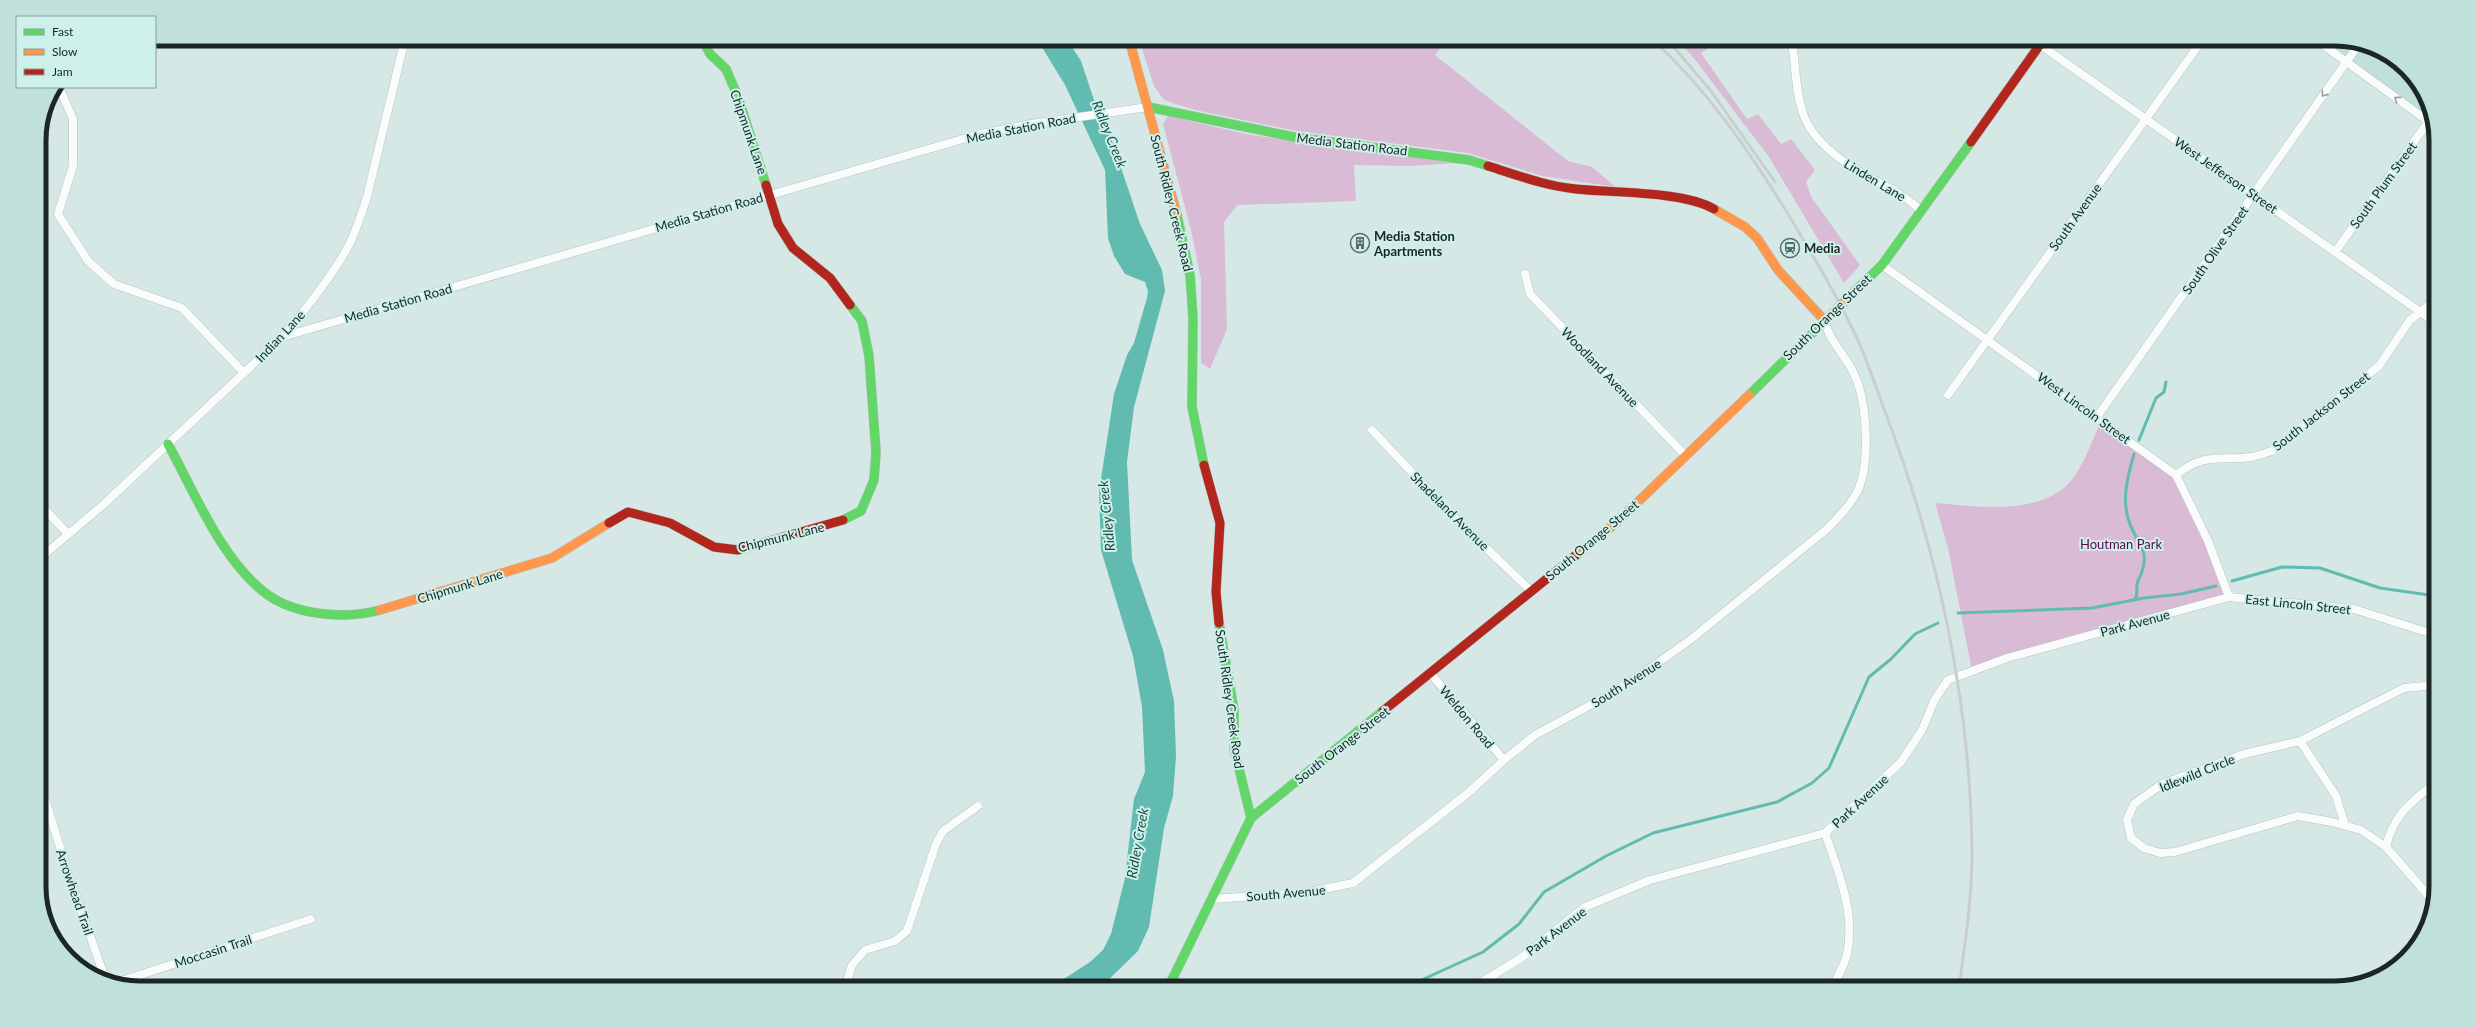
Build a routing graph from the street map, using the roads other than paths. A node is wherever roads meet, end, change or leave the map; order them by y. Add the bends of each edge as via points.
1 (403, 46) edge
2 (706, 46) edge
3 (1131, 46) edge
4 (1793, 46) edge
5 (2035, 46) edge
6 (2045, 46) edge
7 (2198, 46) edge
8 (2324, 46) edge
9 (2356, 48) edge
10 (2346, 62) junction
11 (61, 90) edge
12 (1148, 107) junction
13 (2426, 118) edge
14 (2146, 119) junction
15 (2428, 125) edge
16 (770, 194) junction
17 (2253, 195) junction
18 (1921, 210) junction
19 (2335, 252) junction
20 (1882, 265) junction
21 (1525, 274) dead end
22 (2429, 305) edge
23 (2419, 311) junction
24 (2429, 318) edge
25 (1824, 320) junction
26 (282, 337) junction
27 (1987, 339) junction
28 (244, 373) junction
29 (1948, 395) dead end
30 (2097, 417) junction
31 (1372, 430) dead end
32 (168, 444) junction
33 (1685, 455) junction
34 (2176, 475) junction
35 (46, 510) edge
36 (68, 534) junction
37 (46, 553) edge
38 (1531, 591) junction
39 (2229, 597) junction
40 (2429, 633) edge
41 (1431, 674) junction
42 (2429, 686) edge
43 (2300, 741) junction
44 (1504, 760) junction
45 (2429, 788) edge
46 (46, 802) edge
47 (978, 806) dead end
48 (1251, 818) junction
49 (2345, 826) junction
50 (1825, 833) junction
51 (2386, 846) junction
52 (2429, 896) edge
53 (1211, 899) junction
54 (311, 919) dead end
55 (103, 974) edge
56 (125, 980) edge
57 (847, 981) edge
58 (1171, 981) edge
59 (1484, 981) edge
60 (1835, 981) edge

1 - 26 street, Indian Lane via 367,197 350,243 303,312
2 - 16 street, Chipmunk Lane via 726,70 738,97
3 - 12 street, South Ridley Creek Road
4 - 18 street, Linden Lane via 1804,117 1815,134 1850,167 1890,188
5 - 18 street, South Orange Street
6 - 14 street, West Jefferson Street
7 - 14 street, South Avenue
8 - 10 street
9 - 10 street, South Olive Street
13 -> 10 street
10 -> 17 street, South Olive Street
11 - 28 street via 74,120 73,166 58,214 88,261 114,284 182,308
12 - 16 street, Media Station Road via 980,134
12 - 25 street, Media Station Road via 1294,137 1469,160 1544,184 1665,196 1702,204 1729,216 1757,238 1778,270
12 - 48 street, South Ridley Creek Road via 1179,222 1190,275 1194,318 1192,407 1200,450 1220,523 1216,592 1219,628 1234,710 1234,748
14 - 17 street, West Jefferson Street
14 - 27 street, South Avenue
15 - 19 street, South Plum Street
16 - 26 street, Media Station Road
16 - 32 street, Chipmunk Lane via 778,224 793,248 830,278 862,321 870,364 876,452 874,480 861,511 837,523 738,550 714,546 670,523 628,512 602,525 579,543 552,558 367,614 338,616 297,608 268,595 248,578 228,551
17 - 19 street, West Jefferson Street
17 - 30 street, South Olive Street
18 - 20 street, South Orange Street
19 - 23 street, West Jefferson Street
20 - 25 street, South Orange Street, bridge
20 - 27 street, West Lincoln Street
21 - 33 street, Woodland Avenue via 1530,294
22 - 23 street, South Jackson Street
23 - 24 street, West Jefferson Street
23 - 34 street, South Jackson Street via 2379,366 2272,451 2252,457 2213,457 2188,465
25 - 33 street, South Orange Street
25 - 44 street, South Avenue via 1830,339 1849,364 1855,377 1865,432 1864,466 1859,488 1845,510 1826,529 1678,648 1609,695 1536,736
26 - 28 street, Indian Lane
27 - 29 street, South Avenue
27 - 30 street, West Lincoln Street
28 - 32 street, Indian Lane
30 - 34 street, West Lincoln Street
31 - 38 street, Shadeland Avenue via 1451,514
32 - 36 street, Indian Lane
33 - 38 street, South Orange Street via 1617,522
34 - 39 street, West Lincoln Street via 2208,540
35 - 36 street
36 - 37 street, Indian Lane
38 - 41 street, South Orange Street
39 - 40 street, East Lincoln Street via 2354,609
39 - 50 street, Park Avenue via 2007,658 1948,680 1922,730 1901,762
41 - 44 street, Weldon Road
41 - 48 street, South Orange Street
42 - 43 street, Idlewild Circle via 2404,688
43 - 49 street via 2336,796
43 - 49 street, Idlewild Circle via 2244,754 2162,784 2134,804 2127,820 2131,838 2144,848 2160,853 2175,852 2298,816
44 - 53 street, South Avenue via 1468,793 1353,883 1304,893
45 - 51 street via 2406,808 2391,827
46 - 55 street, Arrowhead Trail
47 - 57 street via 943,831 936,844 907,931 895,940 865,950 852,965
48 - 53 street, South Orange Street
49 - 51 street, Idlewild Circle via 2361,830
50 - 59 street, Park Avenue via 1650,880 1585,907 1521,958
50 - 60 street via 1842,881 1848,920 1847,954
51 - 52 street, Idlewild Circle
53 - 58 street, South Orange Street
54 - 56 street, Moccasin Trail

